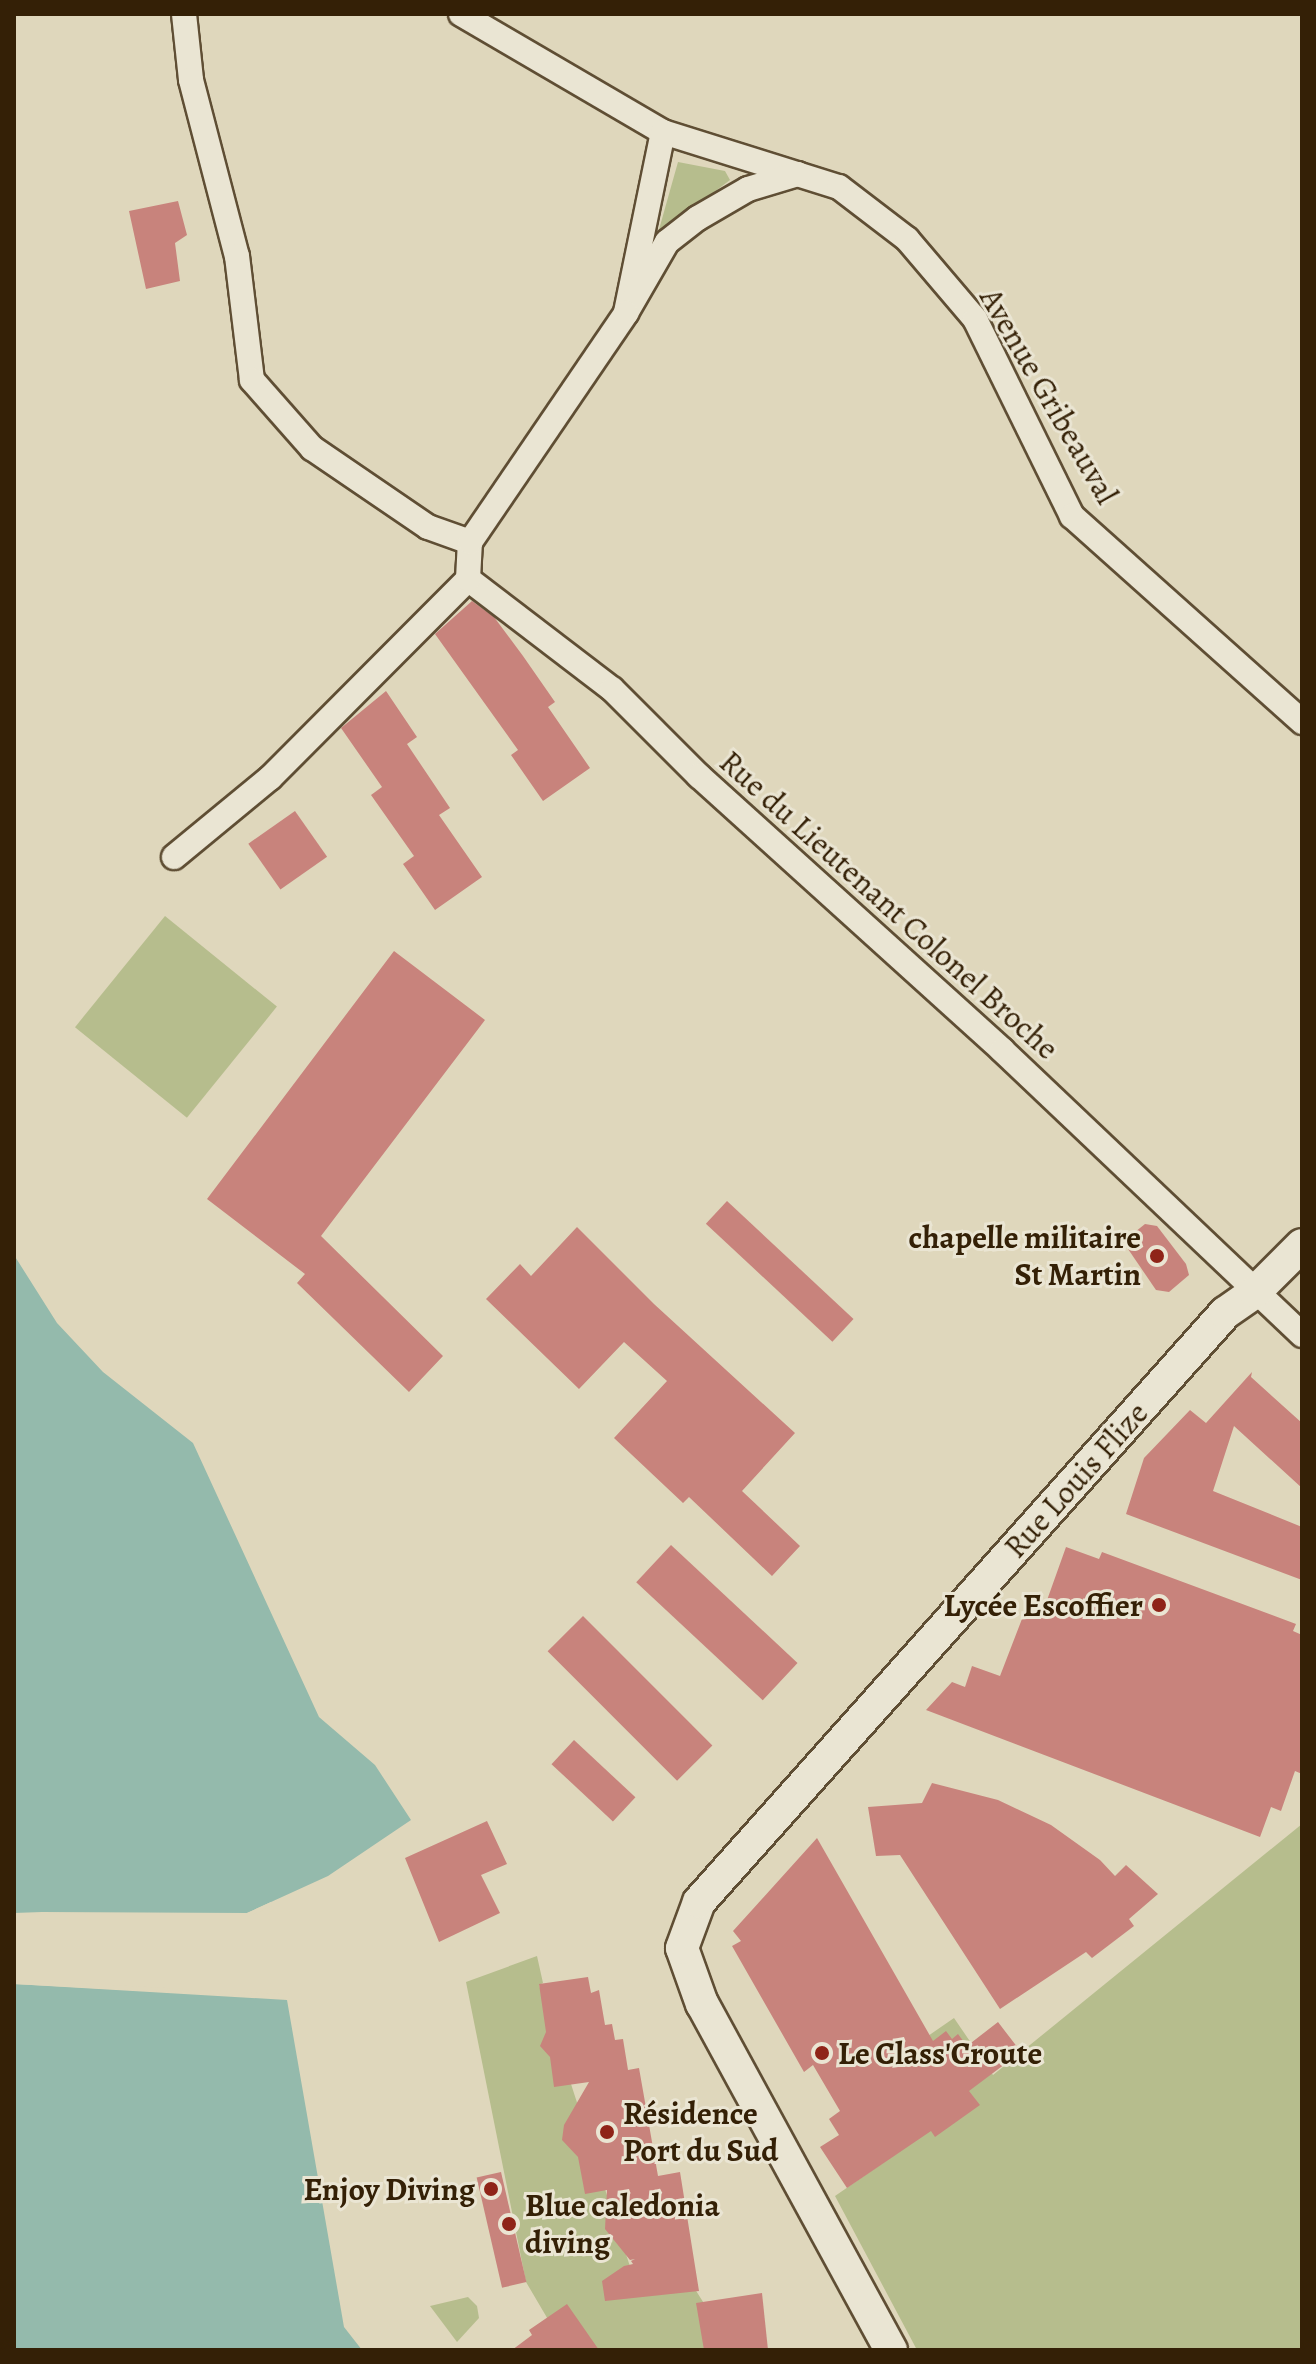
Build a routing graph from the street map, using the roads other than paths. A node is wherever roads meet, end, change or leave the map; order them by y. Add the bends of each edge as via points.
1 (184, 14) edge
2 (461, 14) edge
3 (663, 132) junction
4 (798, 174) junction
5 (626, 313) junction
6 (470, 542) junction
7 (468, 579) junction
8 (1302, 722) edge
9 (174, 857) dead end
10 (1302, 1245) edge
11 (1280, 1269) junction
12 (1255, 1292) junction
13 (1302, 1317) edge
14 (1302, 1335) edge
15 (891, 2350) edge

1 - 6 street via 191,80 237,256 252,380 312,448 428,527
2 - 3 street, Avenue Gribeauval
3 - 4 street, Avenue Gribeauval
3 - 5 street
4 - 5 street via 748,189 667,242
4 - 8 street, Avenue Gribeauval via 839,187 907,239 975,319 1072,516
5 - 6 street
6 - 7 street
7 - 9 street via 270,778
7 - 12 street, Rue du Lieutenant Colonel Broche via 612,689
10 - 11 street, Rue Louis Flize
11 - 12 street, Rue Louis Flize
11 - 13 street via 1277,1294
12 - 14 street, Rue du Lieutenant Colonel Broche
12 - 15 street, Rue Louis Flize via 1214,1325 699,1902 682,1948 702,2004

